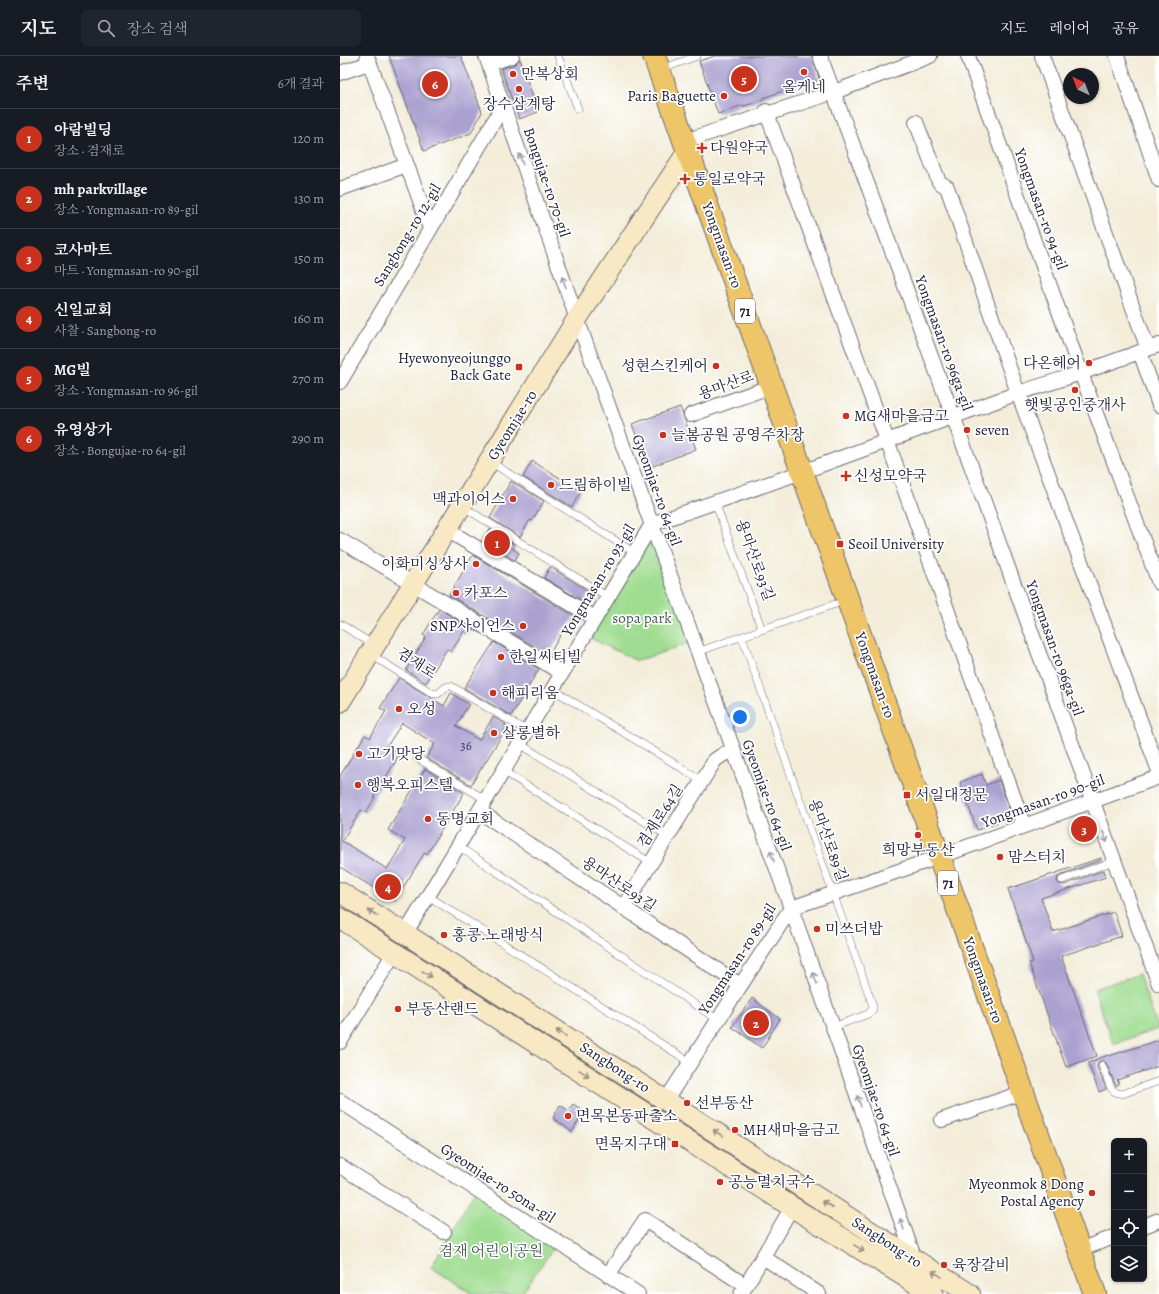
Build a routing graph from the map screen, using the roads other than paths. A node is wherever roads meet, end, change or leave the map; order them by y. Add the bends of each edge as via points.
1 (512, 56) edge
2 (558, 56) edge
3 (697, 56) edge
4 (820, 56) edge
5 (930, 56) edge
6 (968, 56) edge
7 (1042, 56) edge
8 (1117, 56) edge
9 (368, 59) edge
10 (487, 60) edge
11 (656, 63) edge
12 (340, 73) edge
13 (832, 92) junction
14 (503, 106) junction
15 (578, 109) dead end
16 (767, 112) junction
17 (916, 122) dead end
18 (686, 146) junction
19 (407, 165) junction
20 (1159, 180) edge
21 (340, 188) edge
22 (430, 228) junction
23 (577, 319) junction
24 (1149, 349) edge
25 (1082, 373) junction
26 (340, 382) edge
27 (772, 386) junction
28 (1018, 393) junction
29 (1159, 405) edge
30 (691, 415) dead end
31 (953, 416) junction
32 (887, 440) junction
33 (489, 461) junction
34 (802, 472) junction
35 (715, 502) junction
36 (462, 506) junction
37 (652, 524) junction
38 (447, 530) junction
39 (340, 540) edge
40 (635, 553) junction
41 (1159, 582) edge
42 (413, 585) junction
43 (608, 597) junction
44 (848, 600) junction
45 (595, 618) junction
46 (340, 624) edge
47 (762, 630) junction
48 (742, 637) junction
49 (373, 650) junction
50 (698, 652) junction
51 (562, 673) junction
52 (552, 689) junction
53 (342, 696) edge
54 (527, 731) junction
55 (520, 744) junction
56 (733, 751) junction
57 (417, 758) dead end
58 (503, 771) junction
59 (1159, 771) edge
60 (1159, 777) edge
61 (702, 781) junction
62 (1092, 801) junction
63 (482, 806) junction
64 (1024, 826) junction
65 (668, 836) junction
66 (458, 846) junction
67 (939, 857) junction
68 (1114, 861) junction
69 (651, 863) junction
70 (1062, 880) dead end
71 (340, 892) edge
72 (833, 893) junction
73 (428, 896) junction
74 (624, 908) junction
75 (790, 908) junction
76 (340, 918) edge
77 (406, 934) junction
78 (394, 953) junction
79 (1159, 984) edge
80 (740, 985) junction
81 (718, 1020) junction
82 (833, 1027) junction
83 (340, 1042) edge
84 (690, 1062) junction
85 (1102, 1065) dead end
86 (1159, 1081) edge
87 (1024, 1092) junction
88 (666, 1100) junction
89 (340, 1101) edge
90 (942, 1120) dead end
91 (340, 1166) edge
92 (792, 1207) junction
93 (1159, 1220) edge
94 (1147, 1225) edge
95 (444, 1232) dead end
96 (1111, 1238) edge
97 (1079, 1250) junction
98 (763, 1256) junction
99 (915, 1260) junction
100 (608, 1275) junction
101 (743, 1290) edge
102 (925, 1292) edge
103 (638, 1294) edge
104 (819, 1294) edge
105 (970, 1294) edge
106 (1095, 1294) edge

1 - 10 street
2 - 15 lane
3 - 11 lane
4 - 13 street, Yongmasan-ro 96ga-gil
5 - 13 street
6 - 25 street, Yongmasan-ro 94-gil
7 - 24 street
8 - 20 street
9 - 12 street
9 - 19 street
10 - 14 street, Bongujae-ro 70-gil
11 - 18 main road, Yongmasan-ro / 71
13 - 16 street
13 - 31 street, Yongmasan-ro 96ga-gil
14 - 22 street, Sangbong-ro 12-gil
23 -> 14 street, Bongujae-ro 70-gil
16 - 18 street
16 - 32 street
17 - 28 street via 939,182 947,187
18 - 23 main road, Gyeomjae-ro
18 - 27 main road, Yongmasan-ro / 71
19 - 21 street
19 - 22 street
22 - 26 street, Sangbong-ro 12-gil
23 - 33 main road, Gyeomjae-ro
23 - 37 street, Gyeomjae-ro 64-gil
24 - 25 street
24 - 29 street
25 - 28 street
25 - 41 street, Yongmasan-ro 94-gil
27 - 30 street, 용마산로
27 - 34 main road, Yongmasan-ro / 71
28 - 31 street
28 - 59 street
31 - 32 street
31 - 62 street, Yongmasan-ro 96ga-gil
32 - 34 street
32 - 64 street
33 - 36 main road, Gyeomjae-ro
33 - 40 lane
34 - 35 street, Yongmasan-ro 93-gil
34 - 44 main road, Yongmasan-ro / 71
35 - 37 street, Yongmasan-ro 93-gil
35 - 47 lane, 용마산로93길
36 - 38 main road, Gyeomjae-ro
36 - 43 lane
37 - 40 street, Yongmasan-ro 93-gil
37 - 50 street, Gyeomjae-ro 64-gil
38 - 42 main road, Gyeomjae-ro
38 - 45 street
39 - 42 street
40 - 43 street, Yongmasan-ro 93-gil
42 - 49 main road, Gyeomjae-ro
42 - 51 street
43 - 45 street, Yongmasan-ro 93-gil
44 - 47 lane
44 - 67 main road, Yongmasan-ro / 71
45 - 51 street, Yongmasan-ro 93-gil
46 - 49 lane, 겸재로
47 - 48 lane
48 - 50 lane
48 - 72 lane, 용마산로89길
49 - 53 main road, Gyeomjae-ro
49 - 54 lane, 겸재로 via 432,694 438,694 451,686
50 - 56 street, Gyeomjae-ro 64-gil
51 - 52 street, Yongmasan-ro 93-gil
52 - 54 street, Yongmasan-ro 93-gil
52 - 61 lane
54 - 55 street, Yongmasan-ro 93-gil
55 - 58 street, Yongmasan-ro 93-gil
55 - 65 lane
56 - 61 street, 겸재로64길 via 715,760
75 -> 56 street, Gyeomjae-ro 64-gil
57 - 63 lane, 용마산로93길
58 - 63 street, Yongmasan-ro 93-gil
58 - 69 lane
60 - 62 street, Yongmasan-ro 90-gil
61 - 65 street, 겸재로64길
62 - 64 street, Yongmasan-ro 90-gil
62 -> 68 street, Yongmasan-ro 96ga-gil
63 - 66 street, Yongmasan-ro 93-gil
63 - 74 street, 용마산로93길
64 - 67 street, Yongmasan-ro 90-gil
65 - 69 street, 겸재로64길
66 - 73 street, Yongmasan-ro 93-gil
66 - 81 lane
67 - 72 street, Yongmasan-ro 89-gil
67 - 87 main road, Yongmasan-ro / 71
68 - 70 lane
68 - 79 street, Yongmasan-ro 96ga-gil
69 - 74 street, 겸재로64길
77 -> 71 main road, Sangbong-ro
72 - 75 street, Yongmasan-ro 89-gil
72 - 82 lane, 용마산로89길 via 873,1006 868,1014
73 - 77 street, Yongmasan-ro 93-gil
73 - 84 lane
74 - 80 street, 용마산로93길
75 - 80 street, Yongmasan-ro 89-gil
82 -> 75 street, Gyeomjae-ro 64-gil
76 - 78 main road, Sangbong-ro
77 - 78 main road
88 -> 77 main road, Sangbong-ro
78 - 83 street
78 -> 92 main road, Sangbong-ro
80 - 81 street, Yongmasan-ro 89-gil
81 - 84 street, Yongmasan-ro 89-gil
99 -> 82 street, Gyeomjae-ro 64-gil
84 - 88 street, Yongmasan-ro 89-gil
85 - 86 lane via 1111,1088 1122,1094
87 - 90 street
87 - 97 main road, Yongmasan-ro / 71
99 -> 88 main road, Sangbong-ro
89 - 100 street, Gyeomjae-ro 50na-gil
91 - 95 street
92 - 98 street
92 -> 102 main road, Sangbong-ro
93 - 94 street
96 - 97 street
97 - 106 main road, Yongmasan-ro / 71
98 - 101 street
98 - 104 street
105 -> 99 main road, Sangbong-ro
100 - 101 street via 645,1220
100 - 103 street, Gyeomjae-ro 50na-gil

